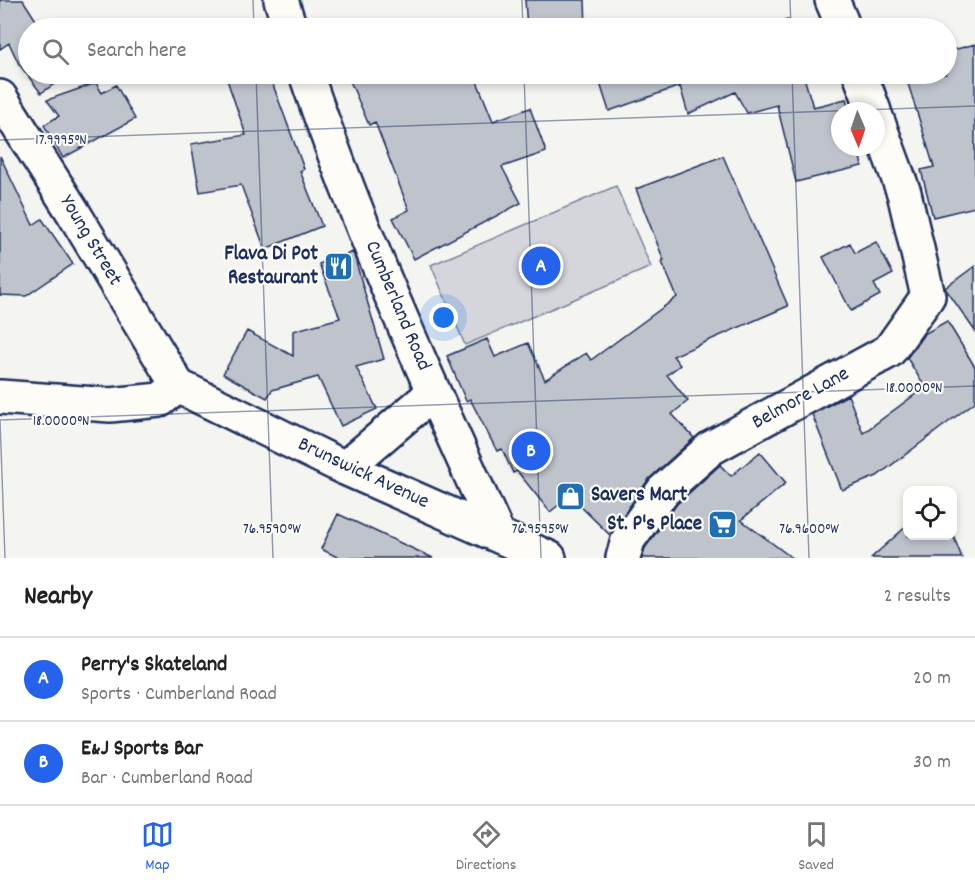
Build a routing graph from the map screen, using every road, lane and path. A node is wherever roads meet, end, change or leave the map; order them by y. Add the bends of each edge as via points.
1 (281, 0) edge
2 (832, 0) edge
3 (287, 18) edge
4 (840, 18) edge
5 (309, 84) edge
6 (864, 84) edge
7 (0, 97) edge
8 (871, 102) edge
9 (885, 141) edge
10 (178, 386) junction
11 (433, 393) junction
12 (0, 397) edge
13 (345, 468) junction
14 (498, 535) junction
15 (549, 558) edge
16 (623, 558) edge

1 - 3 street
2 - 4 street
5 - 11 street, Cumberland Road via 332,152
6 - 8 street
7 - 10 street, Young Street
9 - 16 street, Belmore Lane via 904,193 928,296 889,351 711,448 663,491 628,540
10 - 12 street via 160,400 110,405
10 - 13 street, Brunswick Avenue
11 - 13 street
11 - 14 street, Cumberland Road
13 - 14 street, Brunswick Avenue
14 - 15 street, Brunswick Avenue

